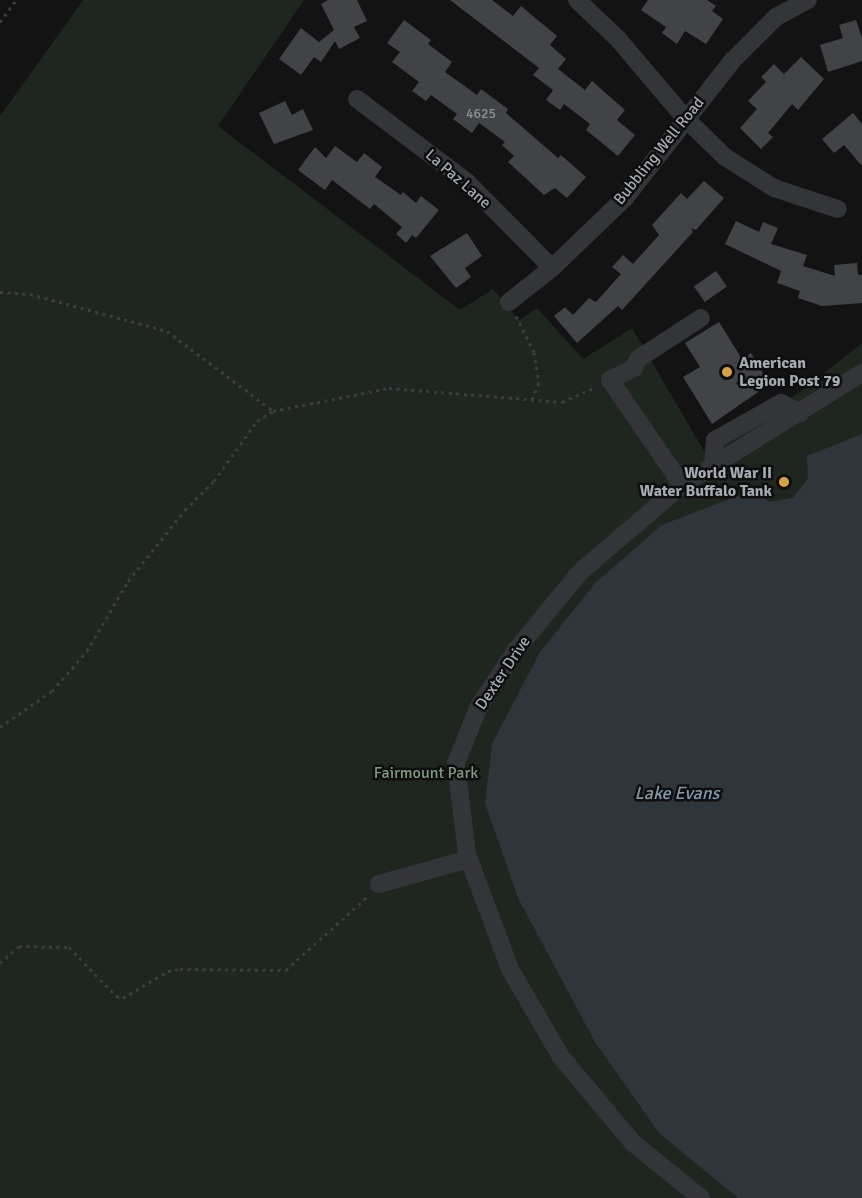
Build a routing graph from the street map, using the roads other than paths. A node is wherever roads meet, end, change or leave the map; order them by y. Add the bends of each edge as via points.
1 (577, 0) edge
2 (808, 0) edge
3 (357, 99) dead end
4 (685, 118) junction
5 (838, 208) dead end
6 (552, 268) junction
7 (509, 303) road end
8 (701, 318) dead end
9 (862, 372) edge
10 (682, 485) junction
11 (469, 859) junction
12 (379, 884) road end
13 (701, 1198) edge

1 - 4 street via 618,39
2 - 4 street, Bubbling Well Road via 776,17 733,60
3 - 6 street, La Paz Lane via 465,181
4 - 5 street via 724,157 774,188
4 - 6 street, Bubbling Well Road via 625,198
6 - 7 street, Bubbling Well Road
8 - 10 street via 638,358 634,368 610,380
9 - 10 street, Dexter Drive via 801,414
10 - 11 street, Dexter Drive via 580,572 516,650 479,706 456,763
11 - 12 street
11 - 13 street, Dexter Drive via 510,969 561,1057 633,1143

